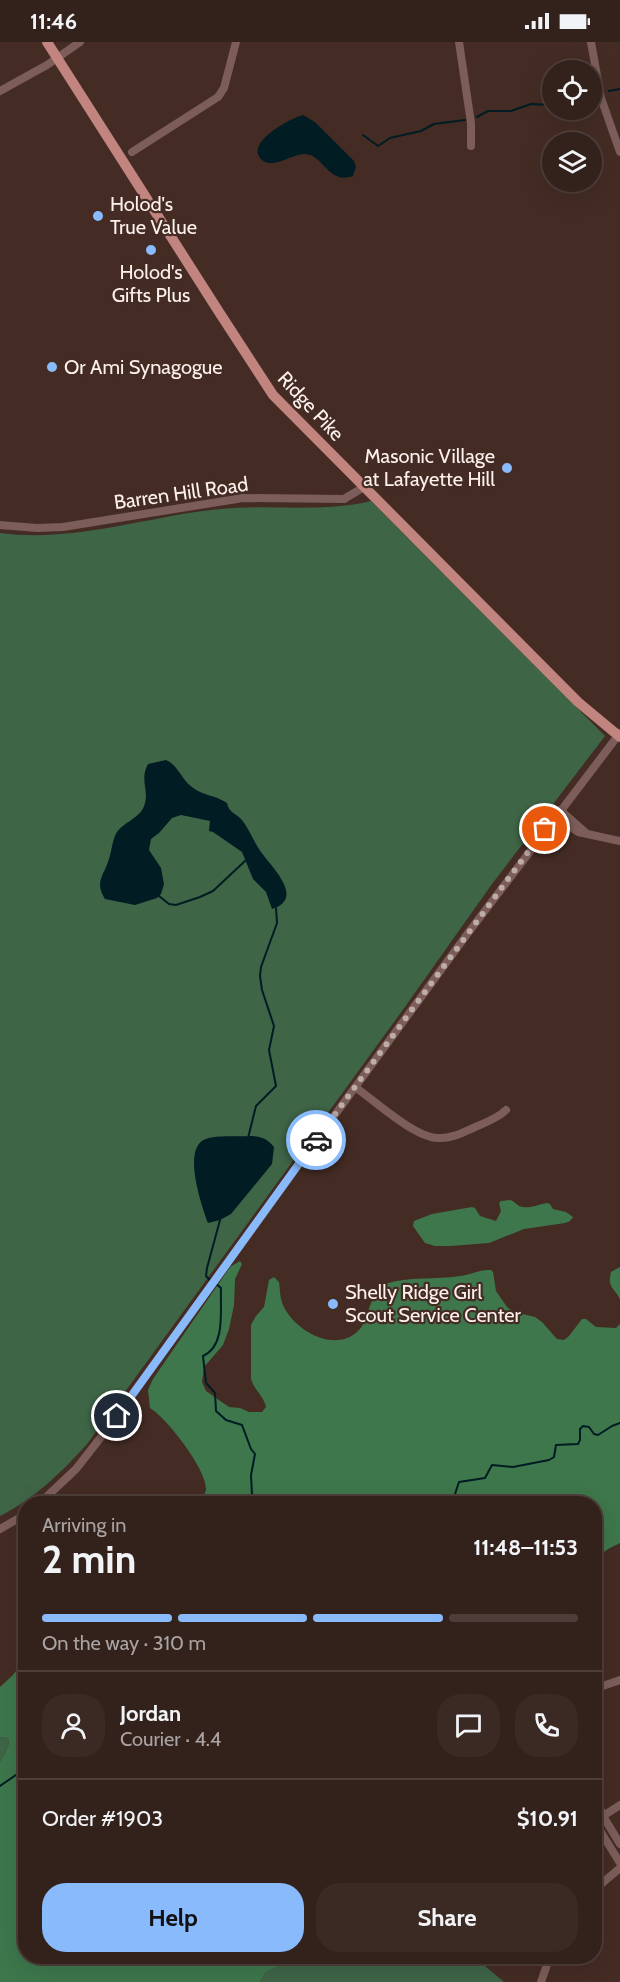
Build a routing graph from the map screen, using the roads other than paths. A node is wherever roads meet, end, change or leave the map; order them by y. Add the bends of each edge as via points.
1 (47, 42) edge
2 (80, 42) edge
3 (236, 42) edge
4 (459, 42) edge
5 (591, 42) edge
6 (56, 58) junction
7 (0, 91) edge
8 (471, 146) dead end
9 (132, 152) dead end
10 (620, 152) edge
11 (364, 487) junction
12 (0, 525) edge
13 (619, 735) edge
14 (558, 813) junction
15 (620, 841) edge
16 (355, 1087) junction
17 (506, 1110) dead end
18 (47, 1496) edge
19 (18, 1519) edge
20 (0, 1529) edge
21 (620, 1680) edge
22 (602, 1686) edge
23 (620, 1805) edge
24 (602, 1816) edge
25 (602, 1826) edge
26 (602, 1831) edge
27 (620, 1845) edge
28 (620, 1863) edge
29 (620, 1868) edge
30 (602, 1883) edge
31 (547, 1964) edge
32 (541, 1982) edge

1 - 6 main road, Ridge Pike
2 - 6 street
3 - 9 street via 218,97
4 - 8 street
5 - 10 street via 602,98
6 - 7 street
6 - 11 main road, Ridge Pike via 266,386
11 - 12 street, Barren Hill Road via 344,499 243,498 63,527
11 - 13 main road, Ridge Pike via 578,702
13 - 14 street
14 - 15 street via 573,830
14 - 16 street
16 - 17 street via 411,1128 430,1137 459,1134
16 - 18 street via 96,1445
19 - 20 street
21 - 22 street
23 - 24 street
25 - 27 street
26 - 28 street
29 - 30 street
31 - 32 street

